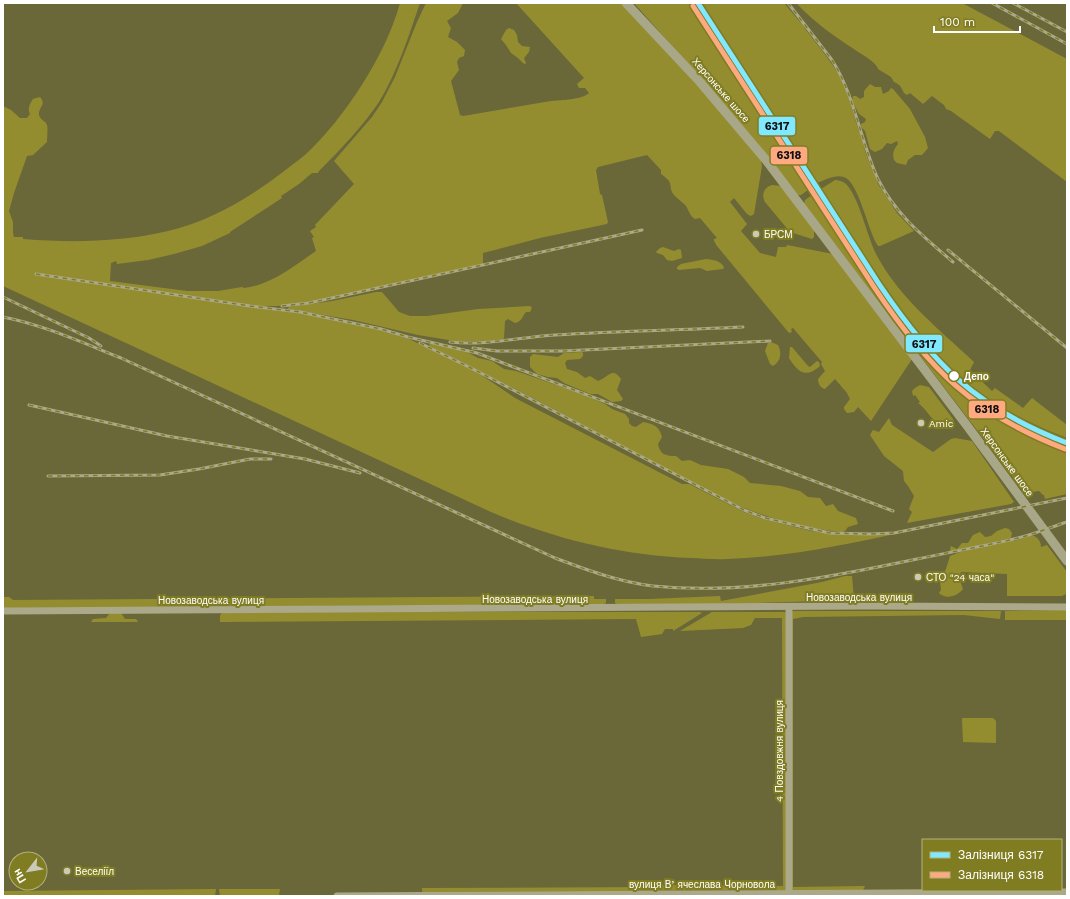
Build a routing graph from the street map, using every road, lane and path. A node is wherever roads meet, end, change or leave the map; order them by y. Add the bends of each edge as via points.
1 (626, 3) edge
2 (1067, 561) edge
3 (789, 608) junction
4 (1067, 608) edge
5 (3, 611) edge
6 (1067, 892) edge
7 (594, 895) edge
8 (792, 895) edge
9 (337, 896) edge

1 - 2 main road, Херсонське шосе via 700,82 766,160
3 - 4 street, Новозаводська вулиця
3 - 5 street, Новозаводська вулиця
3 - 8 street, 4 Повздовжня вулиця
6 - 8 street, вулиця Вʼячеслава Чорновола
7 - 8 street, вулиця Вʼячеслава Чорновола
7 - 9 street, вулиця Вʼячеслава Чорновола

